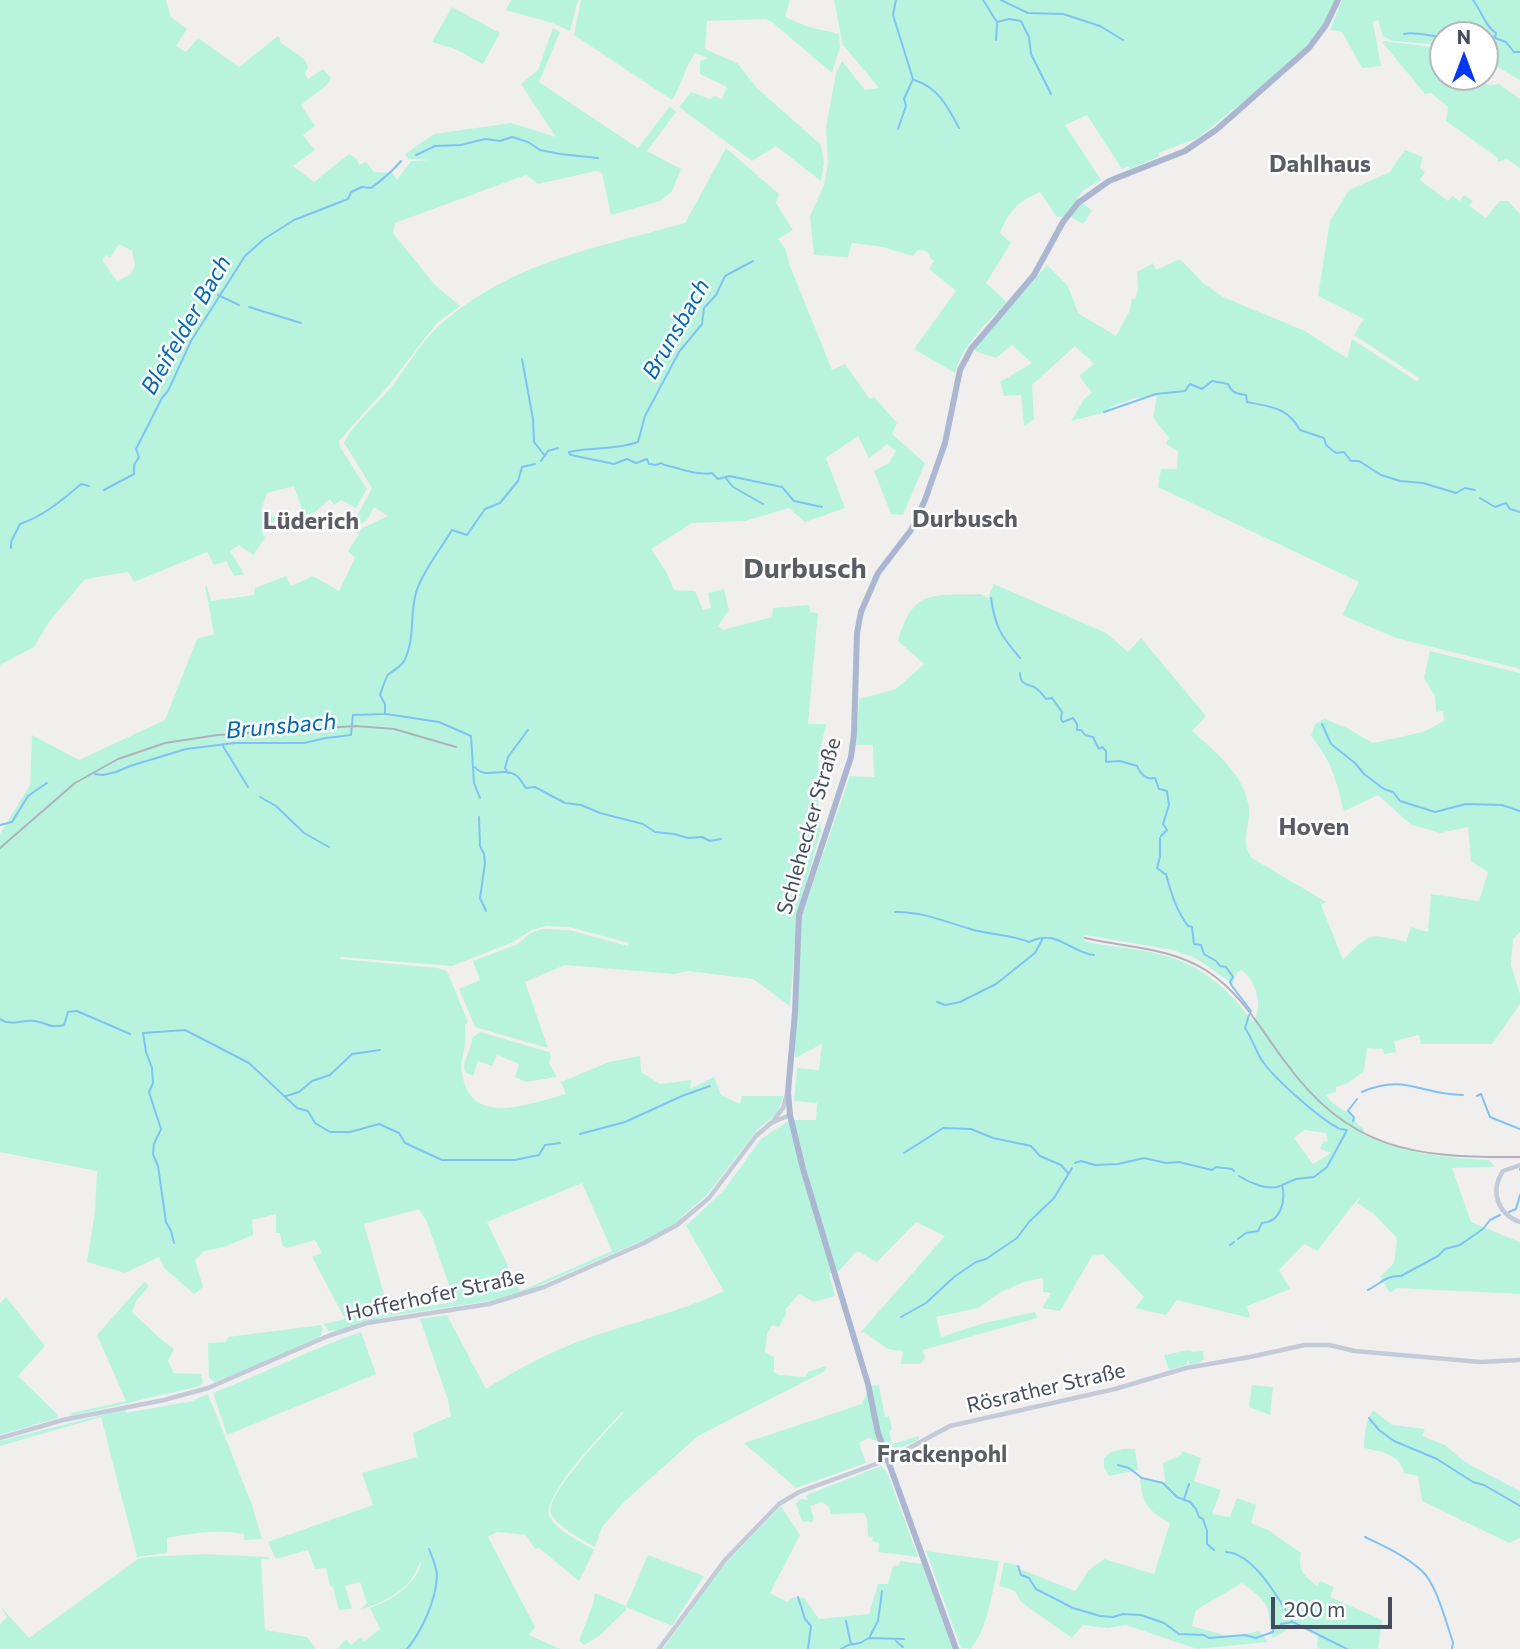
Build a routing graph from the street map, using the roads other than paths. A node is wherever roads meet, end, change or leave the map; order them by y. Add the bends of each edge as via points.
1 (1336, 3) edge
2 (788, 1092) junction
3 (790, 1115) junction
4 (771, 1123) junction
5 (1520, 1165) edge
6 (1520, 1222) edge
7 (1520, 1360) edge
8 (0, 1438) edge
9 (887, 1460) junction
10 (659, 1649) edge
11 (956, 1649) edge

1 - 2 main road, Schlehecker Straße via 1309,48 1216,131 1185,151 1109,181 1079,203 1063,222 1038,269 966,357 945,443 925,500 911,530 878,573 860,612 851,757 799,915
2 - 3 main road, Schlehecker Straße
2 - 4 street
3 - 4 street, Hofferhofer Straße
3 - 9 main road, Schlehecker Straße
4 - 8 street, Hofferhofer Straße via 753,1139 718,1188 683,1221 645,1243 544,1287 489,1304 367,1323 208,1388
5 - 6 street via 1503,1171 1496,1191 1503,1212
7 - 9 street, Rösrather Straße via 1479,1362 1304,1345 1186,1368 1115,1390 950,1426
9 - 10 street, Rösrather Straße via 799,1492 779,1504 725,1560
9 - 11 main road, Schlehecker Straße

